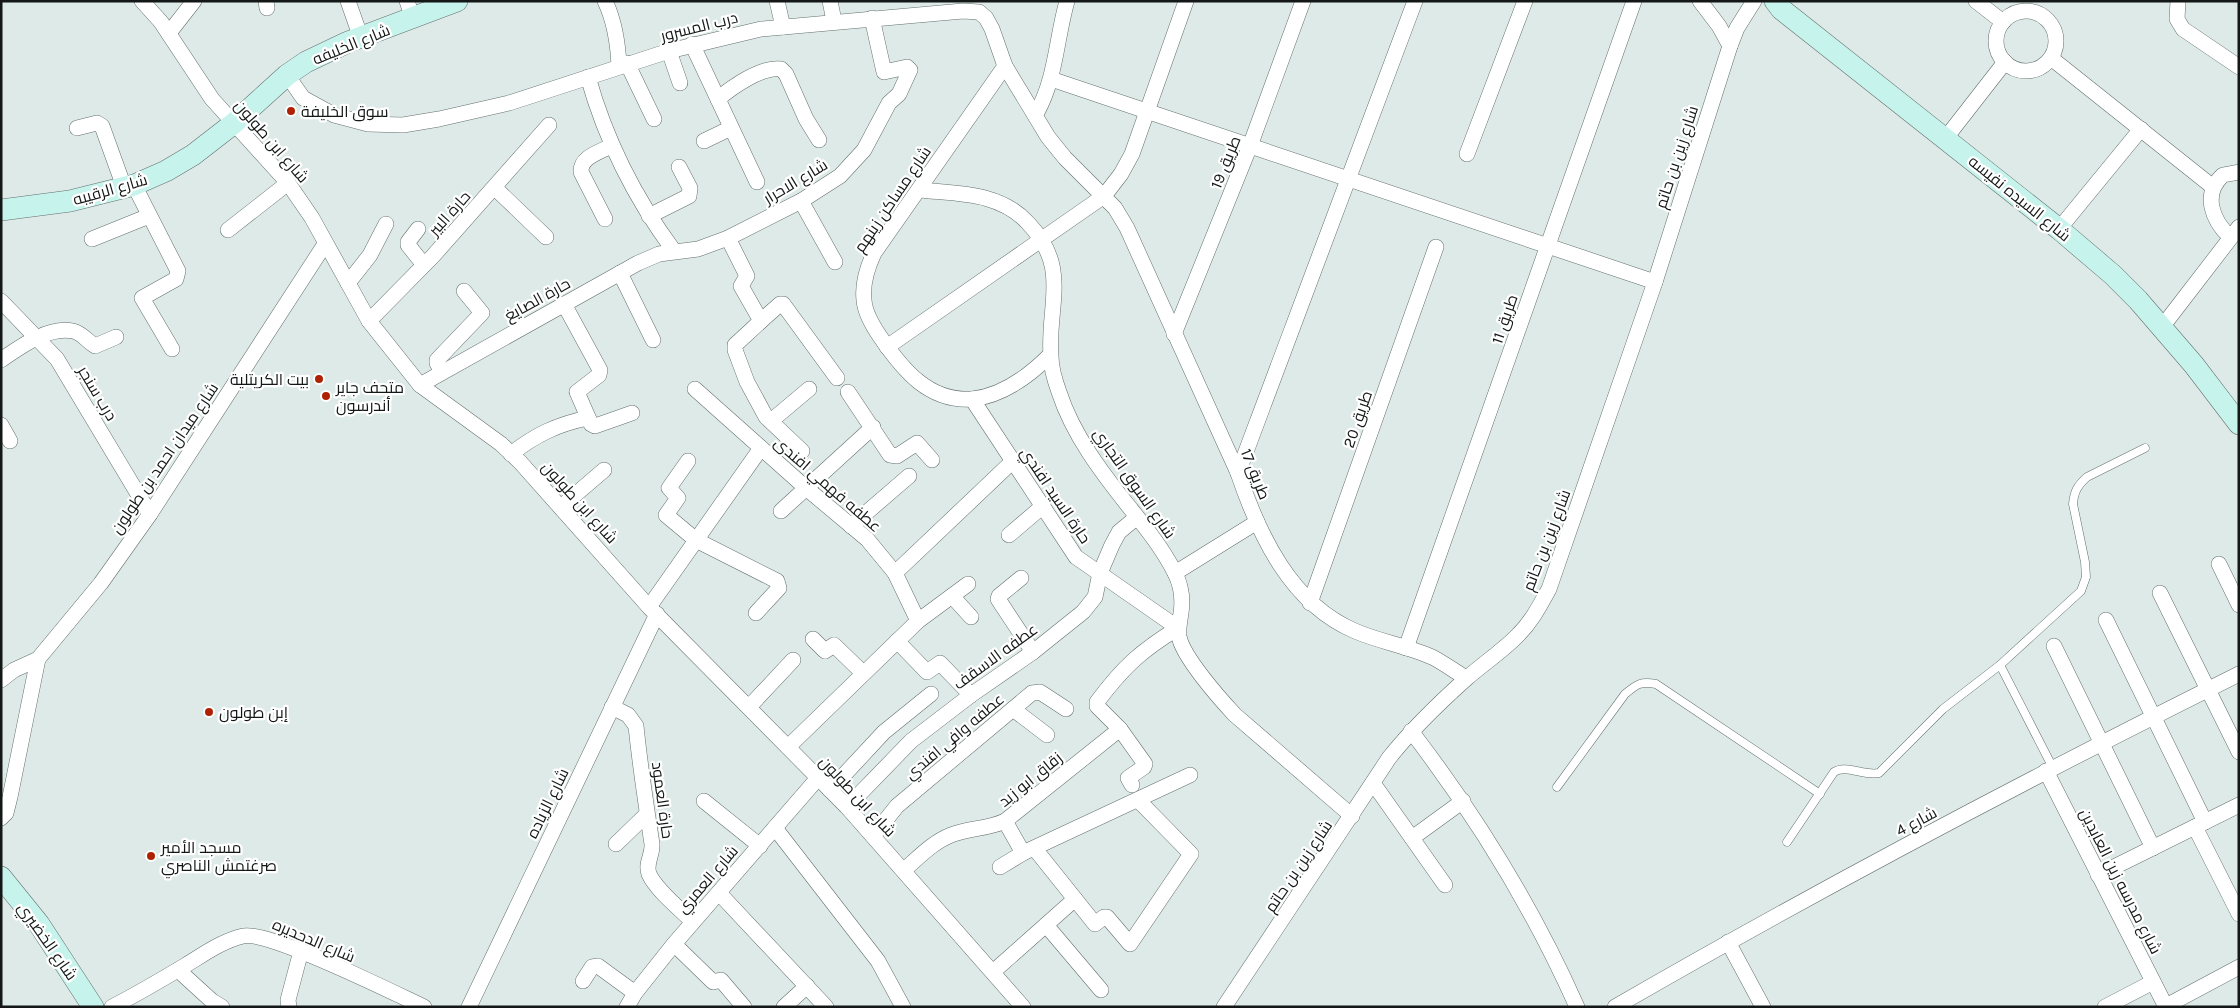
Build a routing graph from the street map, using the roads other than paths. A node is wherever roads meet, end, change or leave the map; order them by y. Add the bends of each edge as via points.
1 (142, 1) edge
2 (194, 1) edge
3 (348, 1) edge
4 (457, 1) edge
5 (605, 1) edge
6 (777, 1) edge
7 (1067, 1) edge
8 (1186, 1) edge
9 (1303, 1) edge
10 (1415, 1) edge
11 (1525, 1) edge
12 (1634, 1) edge
13 (1700, 1) edge
14 (1754, 1) edge
15 (1774, 1) edge
16 (1976, 1) edge
17 (2178, 1) edge
18 (944, 7) edge
19 (833, 8) edge
20 (410, 10) edge
21 (872, 18) junction
22 (2003, 22) junction
23 (783, 27) junction
24 (169, 33) junction
25 (361, 38) junction
26 (692, 44) junction
27 (1730, 46) junction
28 (669, 51) junction
29 (2051, 58) junction
30 (2005, 62) junction
31 (623, 65) junction
32 (1005, 66) junction
33 (2239, 67) edge
34 (287, 75) junction
35 (588, 77) junction
36 (1051, 79) junction
37 (680, 83) dead end
38 (718, 99) junction
39 (1148, 111) junction
40 (1036, 114) junction
41 (654, 119) dead end
42 (233, 124) junction
43 (549, 125) dead end
44 (77, 128) dead end
45 (731, 128) junction
46 (2141, 129) junction
47 (1945, 139) junction
48 (704, 140) dead end
49 (819, 140) dead end
50 (611, 146) junction
51 (1250, 146) junction
52 (1468, 154) dead end
53 (678, 167) dead end
54 (2239, 172) edge
55 (1348, 179) junction
56 (757, 182) dead end
57 (288, 183) junction
58 (129, 186) junction
59 (2213, 186) junction
60 (496, 188) junction
61 (920, 190) junction
62 (1104, 196) junction
63 (801, 201) junction
64 (1, 210) edge
65 (149, 216) junction
66 (649, 216) junction
67 (605, 218) dead end
68 (386, 224) dead end
69 (418, 229) dead end
70 (2059, 229) junction
71 (228, 230) dead end
72 (2234, 232) edge
73 (546, 238) dead end
74 (728, 238) junction
75 (92, 239) dead end
76 (1040, 240) junction
77 (325, 244) junction
78 (1548, 246) junction
79 (1436, 247) dead end
80 (674, 251) junction
81 (835, 262) dead end
82 (424, 265) junction
83 (620, 273) junction
84 (1655, 282) junction
85 (348, 283) junction
86 (464, 291) dead end
87 (1, 301) edge
88 (564, 304) junction
89 (369, 321) junction
90 (761, 321) junction
91 (2162, 327) junction
92 (1174, 334) junction
93 (116, 337) dead end
94 (35, 338) junction
95 (653, 340) dead end
96 (887, 347) junction
97 (172, 349) dead end
98 (1050, 355) junction
99 (1, 360) edge
100 (442, 372) junction
101 (838, 378) dead end
102 (420, 384) junction
103 (695, 389) dead end
104 (809, 389) dead end
105 (848, 392) dead end
106 (972, 399) junction
107 (632, 413) dead end
108 (588, 418) junction
109 (771, 421) junction
110 (2239, 424) edge
111 (1, 426) edge
112 (873, 427) junction
113 (10, 441) dead end
114 (761, 448) junction
115 (2145, 448) dead end
116 (802, 450) dead end
117 (511, 454) junction
118 (932, 460) dead end
119 (688, 461) dead end
120 (1013, 461) junction
121 (604, 470) dead end
122 (1238, 473) junction
123 (909, 476) dead end
124 (806, 488) junction
125 (1043, 506) junction
126 (561, 507) junction
127 (781, 511) dead end
128 (150, 514) junction
129 (1137, 517) junction
130 (1258, 522) junction
131 (851, 526) junction
132 (1009, 535) dead end
133 (696, 540) junction
134 (2219, 564) dead end
135 (895, 572) junction
136 (1100, 573) junction
137 (1175, 573) junction
138 (1021, 578) dead end
139 (968, 584) dead end
140 (2160, 593) dead end
141 (952, 596) junction
142 (1310, 603) junction
143 (2239, 605) edge
144 (653, 610) junction
145 (756, 612) dead end
146 (971, 617) dead end
147 (2106, 620) dead end
148 (918, 621) junction
149 (1178, 628) junction
150 (812, 639) dead end
151 (897, 641) junction
152 (2054, 646) dead end
153 (1406, 648) junction
154 (1033, 652) junction
155 (38, 659) junction
156 (793, 660) dead end
157 (2000, 665) junction
158 (863, 673) junction
159 (2239, 674) edge
160 (1466, 678) junction
161 (1, 680) edge
162 (2208, 689) junction
163 (930, 694) dead end
164 (970, 695) junction
165 (749, 707) junction
166 (612, 708) junction
167 (1013, 709) junction
168 (1066, 710) dead end
169 (2154, 717) junction
170 (1120, 729) junction
171 (1411, 732) junction
172 (1047, 735) dead end
173 (2101, 743) junction
174 (788, 747) junction
175 (2239, 752) edge
176 (2050, 769) junction
177 (1190, 775) dead end
178 (818, 778) junction
179 (1373, 783) junction
180 (1132, 785) dead end
181 (1557, 787) dead end
182 (830, 790) junction
183 (1820, 794) junction
184 (704, 801) dead end
185 (1139, 801) junction
186 (1463, 801) junction
187 (2239, 805) edge
188 (847, 807) junction
189 (646, 815) junction
190 (1352, 816) junction
191 (1, 818) edge
192 (1005, 821) junction
193 (2200, 825) junction
194 (775, 828) junction
195 (873, 836) junction
196 (1412, 838) junction
197 (1787, 842) dead end
198 (616, 844) dead end
199 (760, 846) junction
200 (2153, 848) junction
201 (1029, 851) junction
202 (1000, 867) dead end
203 (904, 870) junction
204 (2098, 875) junction
205 (1, 877) edge
206 (1445, 885) dead end
207 (719, 893) junction
208 (1075, 899) junction
209 (2239, 914) edge
210 (694, 922) junction
211 (1046, 925) junction
212 (1728, 942) junction
213 (674, 944) junction
214 (301, 951) junction
215 (178, 970) junction
216 (994, 971) junction
217 (2237, 974) edge
218 (583, 981) dead end
219 (2153, 982) junction
220 (807, 986) junction
221 (1101, 990) dead end
222 (635, 993) junction
223 (93, 1007) edge
224 (112, 1007) edge
225 (222, 1007) edge
226 (289, 1007) edge
227 (424, 1007) edge
228 (469, 1007) edge
229 (627, 1007) edge
230 (744, 1007) edge
231 (784, 1007) edge
232 (826, 1007) edge
233 (903, 1007) edge
234 (1023, 1007) edge
235 (1224, 1007) edge
236 (1577, 1007) edge
237 (1615, 1007) edge
238 (1763, 1007) edge
239 (2105, 1007) edge
240 (2166, 1007) edge

1 - 24 street, شارع ابن طولون
2 - 24 street
3 - 25 street
4 - 20 street, شارع الخليفه
5 - 31 street via 611,13
6 - 23 street
7 - 36 street
8 - 39 street
9 - 51 street, طريق 19
10 - 55 street
11 - 52 street
12 - 78 street, طريق 11
13 - 27 street
14 - 27 street, شارع زين بن حاتم
15 - 47 street, شارع السيده نفيسه
16 - 22 street
17 - 33 street via 2177,19 2183,29
18 - 21 street, درب المسرور
18 - 32 street, درب المسرور via 979,12 986,18
19 - 21 street, درب المسرور
19 - 23 street, درب المسرور
20 - 25 street, شارع الخليفه
21 - 63 street, شارع الاحرار via 884,72 907,67 910,70 900,94 889,103 853,164
22 - 29 street via 2020,12 2030,11 2048,20 2056,38
22 - 30 street via 1996,38
23 - 26 street, درب المسرور
24 - 42 street, شارع ابن طولون via 212,99
25 - 34 street, شارع الخليفه via 326,51
26 - 28 street, درب المسرور
26 - 38 street
27 - 84 street, شارع زين بن حاتم
28 - 31 street, درب المسرور
28 - 37 street
29 - 30 street via 2029,71 2012,68
29 - 46 street
30 - 47 street
31 - 35 street, درب المسرور
31 - 41 street
32 - 40 street, درب المسرور
32 - 61 street, شارع مساكن زينهم
34 - 35 street, درب المسرور via 303,98 334,115 368,124 403,124 474,112
34 - 42 street, شارع الخليفه
35 - 50 street
36 - 39 street
36 - 40 street
38 - 45 street
38 - 49 street via 746,80 781,69
39 - 51 street
39 - 62 street via 1121,174
40 - 62 street, درب المسرور via 1048,138 1064,158
42 - 57 street, شارع ابن طولون
42 - 58 street, شارع الرقيبه via 193,155 166,171
43 - 60 street, حارة البير
44 - 58 street via 97,123 102,126
45 - 48 street
45 - 56 street
46 - 59 street
46 - 70 street
47 - 70 street, شارع السيده نفيسه
50 - 66 street
50 - 67 street via 586,159 581,167
51 - 55 street
51 - 92 street, طريق 19
53 - 66 street via 690,188 689,196
54 - 59 street via 2223,175
55 - 78 street
55 - 122 street
57 - 71 street
57 - 77 street, شارع ابن طولون
58 - 64 street, شارع الرقيبه via 70,200
58 - 65 street
59 - 72 street via 2210,195 2213,214 2222,230
60 - 73 street
60 - 82 street, حارة البير
61 - 76 street, شارع السوق التجاري via 997,200 1024,219
61 - 96 street, شارع مساكن زينهم via 874,253 865,277 864,302
62 - 76 street
62 - 92 street, طريق 17 via 1127,228
63 - 74 street, شارع الاحرار
63 - 81 street
65 - 75 street
65 - 97 street via 178,274 176,279 143,296 142,301
66 - 80 street
68 - 85 street via 370,256
69 - 82 street via 408,245
70 - 91 street, شارع السيده نفيسه via 2113,275
72 - 91 street
74 - 80 street, شارع الاحرار via 698,249
74 - 90 street via 747,276 741,286
76 - 96 street
76 - 98 street, شارع السوق التجاري via 1050,258 1054,277
77 - 85 street, شارع ابن طولون
77 - 128 street, شارع ميدان احمد بن طولون
78 - 84 street
78 - 153 street, طريق 11
79 - 142 street, طريق 20
80 - 83 street, حارة الصايغ via 654,256
82 - 89 street, حارة البير
83 - 88 street, حارة الصايغ
83 - 95 street
84 - 160 street, شارع زين بن حاتم via 1549,589 1519,634
85 - 89 street, شارع ابن طولون
86 - 100 street via 482,313 437,360
87 - 94 street, درب سنجر
88 - 100 street, حارة الصايغ
88 - 108 street via 600,370 599,375 578,392
89 - 102 street, شارع ابن طولون
90 - 101 street via 783,304
90 - 109 street via 734,348 746,382
91 - 110 street, شارع السيده نفيسه
92 - 122 street, طريق 17
93 - 94 street via 95,346 74,331 64,330
94 - 99 street
94 - 128 street, درب سنجر via 57,359
96 - 106 street, شارع مساكن زينهم via 910,376 924,386 941,394
98 - 106 street, شارع مساكن زينهم via 1015,383
98 - 129 street, شارع السوق التجاري via 1059,393 1080,436 1109,482
100 - 102 street, حارة الصايغ
102 - 117 street, شارع ابن طولون
103 - 114 street, عطفه فهمي افندى
104 - 109 street
105 - 112 street
106 - 120 street, حارة السيد افندي
107 - 108 street via 595,426
108 - 117 street via 547,430
109 - 116 street
111 - 113 street
112 - 118 street via 890,455 894,457 917,443
112 - 124 street
114 - 124 street, عطفه فهمي افندى
114 - 133 street, شارع الزياده
115 - 157 lane via 2079,484 2073,504 2085,562 2086,577 2081,591
117 - 126 street, شارع ابن طولون
119 - 133 street via 668,488 678,498 666,515
120 - 125 street, حارة السيد افندي
120 - 135 street
121 - 126 street
122 - 130 street, طريق 17
123 - 131 street
124 - 127 street
124 - 131 street, عطفه فهمي افندى
125 - 132 street
125 - 136 street, حارة السيد افندي via 1076,557
126 - 144 street, شارع ابن طولون
128 - 155 street, شارع ميدان احمد بن طولون via 101,582
129 - 136 street, عطفه الاسقف via 1119,532
129 - 137 street, شارع السوق التجاري
130 - 137 street
130 - 142 street, طريق 17 via 1289,578
131 - 135 street, عطفه فهمي افندى via 867,539
133 - 144 street, شارع الزياده
133 - 145 street via 777,580 779,588
134 - 143 street
135 - 148 street, عطفه فهمي افندى
136 - 149 street, حارة السيد افندي
136 - 154 street, عطفه الاسقف via 1089,605
137 - 149 street, شارع السوق التجاري via 1182,600
138 - 154 street via 998,599
139 - 141 street
140 - 162 street
141 - 146 street
141 - 148 street
142 - 153 street, طريق 17 via 1353,630
144 - 165 street, شارع ابن طولون
144 - 166 street, شارع الزياده
147 - 169 street
148 - 151 street
149 - 170 street via 1147,647 1118,673 1097,705
149 - 190 street, شارع السوق التجاري via 1184,650 1224,703
150 - 158 street via 825,650 834,645
151 - 158 street
151 - 164 street via 927,672 939,662
152 - 173 street
153 - 160 street, طريق 17 via 1434,658
154 - 164 street, عطفه الاسقف
155 - 161 street, شارع ميدان احمد بن طولون
155 - 191 street, شارع ميدان احمد بن طولون via 10,798 6,813
156 - 165 street
157 - 176 lane
157 - 183 lane via 1943,709 1879,772 1869,775 1839,769
158 - 174 street
159 - 162 street, شارع 4
160 - 171 street, شارع زين بن حاتم
162 - 169 street, شارع 4
162 - 175 street
163 - 182 street via 884,732
164 - 188 street, عطفه الاسقف via 911,741
165 - 174 street, شارع ابن طولون
166 - 189 street, حارة العمود via 628,715 636,726
166 - 228 street, شارع الزياده
167 - 168 street, عطفه وافي افندي via 1036,691
167 - 172 street
167 - 195 street, عطفه وافي افندي via 897,806
169 - 173 street, شارع 4
169 - 193 street
170 - 180 street via 1145,764 1128,778
170 - 192 street, زقاق ابو زيد
171 - 179 street, شارع زين بن حاتم
171 - 186 street
173 - 176 street, شارع 4
173 - 200 street
174 - 178 street, شارع ابن طولون
176 - 204 street, شارع مدرسه زين العابدين
176 - 212 street, شارع 4
177 - 185 street
178 - 182 street, شارع ابن طولون
178 - 194 street, شارع العمري
179 - 190 street, شارع زين بن حاتم
179 - 196 street
181 - 183 lane via 1625,694 1644,682 1656,684
182 - 188 street, شارع ابن طولون
183 - 197 lane
184 - 199 street
185 - 201 street
185 - 208 street via 1189,850 1189,859 1130,944 1107,917 1095,924
186 - 196 street
186 - 236 street via 1530,909
187 - 193 street
188 - 195 street, شارع ابن طولون
189 - 198 street
189 - 210 street, حارة العمود via 652,846 647,865 650,875
190 - 235 street, شارع زين بن حاتم
192 - 201 street
192 - 203 street, زقاق ابو زيد via 940,840
193 - 200 street
193 - 209 street
194 - 199 street, شارع العمري
194 - 233 street via 878,961
195 - 203 street, شارع ابن طولون
196 - 206 street
199 - 207 street, شارع العمري
200 - 204 street
201 - 202 street
201 - 208 street
203 - 216 street, شارع ابن طولون
204 - 219 street, شارع مدرسه زين العابدين
205 - 223 street, شارع الخضيري via 39,924
207 - 210 street, شارع العمري
207 - 220 street
208 - 211 street
210 - 213 street, شارع العمري
211 - 216 street
211 - 221 street
212 - 237 street, شارع 4
212 - 238 street
213 - 222 street, شارع العمري
213 - 230 street via 713,982 720,979
214 - 215 street, شارع الدحديره via 260,936 245,935 222,943
214 - 226 street
214 - 227 street, شارع الدحديره
215 - 224 street, شارع الدحديره
215 - 225 street
216 - 234 street, شارع ابن طولون
217 - 240 street
218 - 222 street via 592,967 598,966
219 - 239 street
219 - 240 street, شارع مدرسه زين العابدين
220 - 231 street
220 - 232 street
222 - 229 street, شارع العمري

